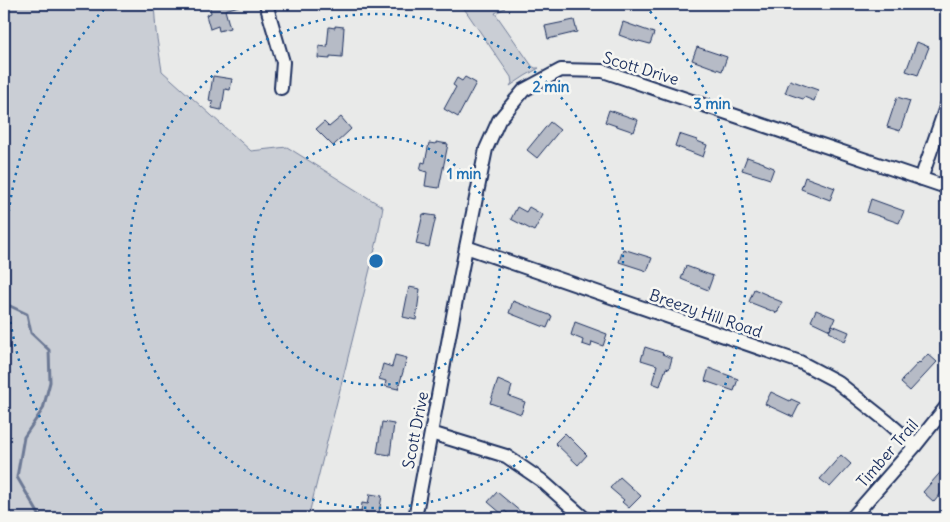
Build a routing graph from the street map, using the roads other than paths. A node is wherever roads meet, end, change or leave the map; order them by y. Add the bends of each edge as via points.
1 (266, 4) edge
2 (281, 88) dead end
3 (946, 107) edge
4 (921, 178) junction
5 (946, 187) edge
6 (466, 247) junction
7 (946, 407) edge
8 (431, 433) junction
9 (915, 446) junction
10 (416, 518) edge
11 (584, 518) edge
12 (852, 518) edge

1 - 2 street via 283,62
3 - 4 street
4 - 5 street, Scott Drive
4 - 6 street, Scott Drive via 603,71 561,70 524,90 499,120 486,149
6 - 8 street, Scott Drive
6 - 9 street, Breezy Hill Road via 800,362 836,381
7 - 9 street, Timber Trail
8 - 10 street, Scott Drive
8 - 11 street via 506,456 541,480
9 - 12 street, Timber Trail

